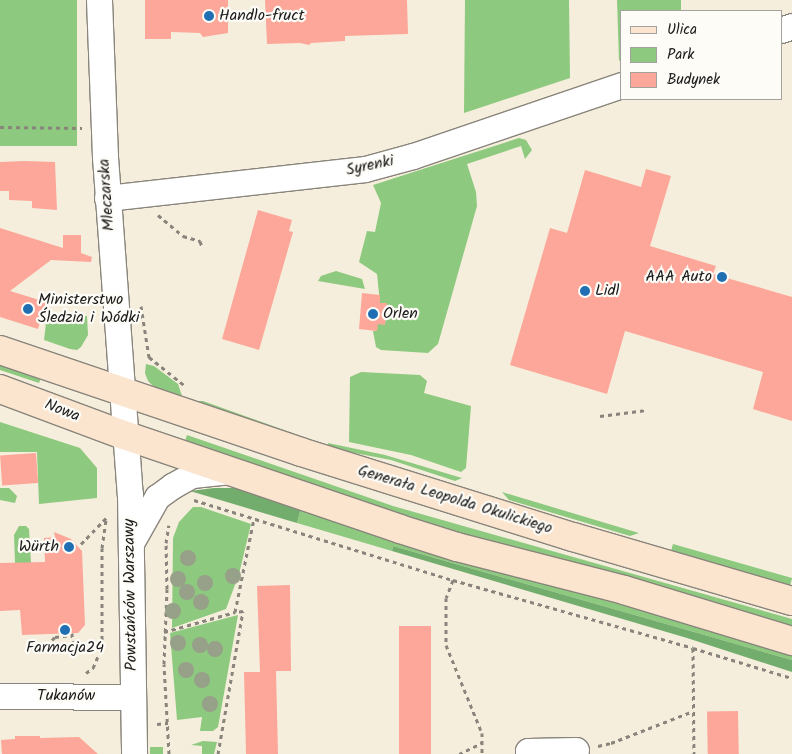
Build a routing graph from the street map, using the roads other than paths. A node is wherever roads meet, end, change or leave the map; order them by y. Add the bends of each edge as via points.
1 (99, 0) edge
2 (620, 85) edge
3 (108, 198) junction
4 (0, 350) edge
5 (0, 389) edge
6 (120, 390) junction
7 (124, 435) junction
8 (228, 471) junction
9 (131, 543) junction
10 (792, 601) edge
11 (792, 640) edge
12 (0, 696) edge
13 (133, 697) junction
14 (576, 750) road end
15 (134, 754) edge
16 (528, 754) edge

1 - 3 street, Mleczarska
2 - 3 street, Syrenki via 413,156 365,169
3 - 6 street, Mleczarska
4 - 6 main road
5 - 7 main road, Nowa
6 - 7 street, Mleczarska
6 - 10 main road, Generała Leopolda Okulickiego via 301,452
7 - 8 main road
7 - 9 street, Powstańców Warszawy
8 - 9 street via 192,475 157,497
8 - 11 main road via 457,547 624,590
9 - 13 street, Powstańców Warszawy
12 - 13 street, Tukanów
13 - 15 street, Powstańców Warszawy
14 - 16 street via 528,751

